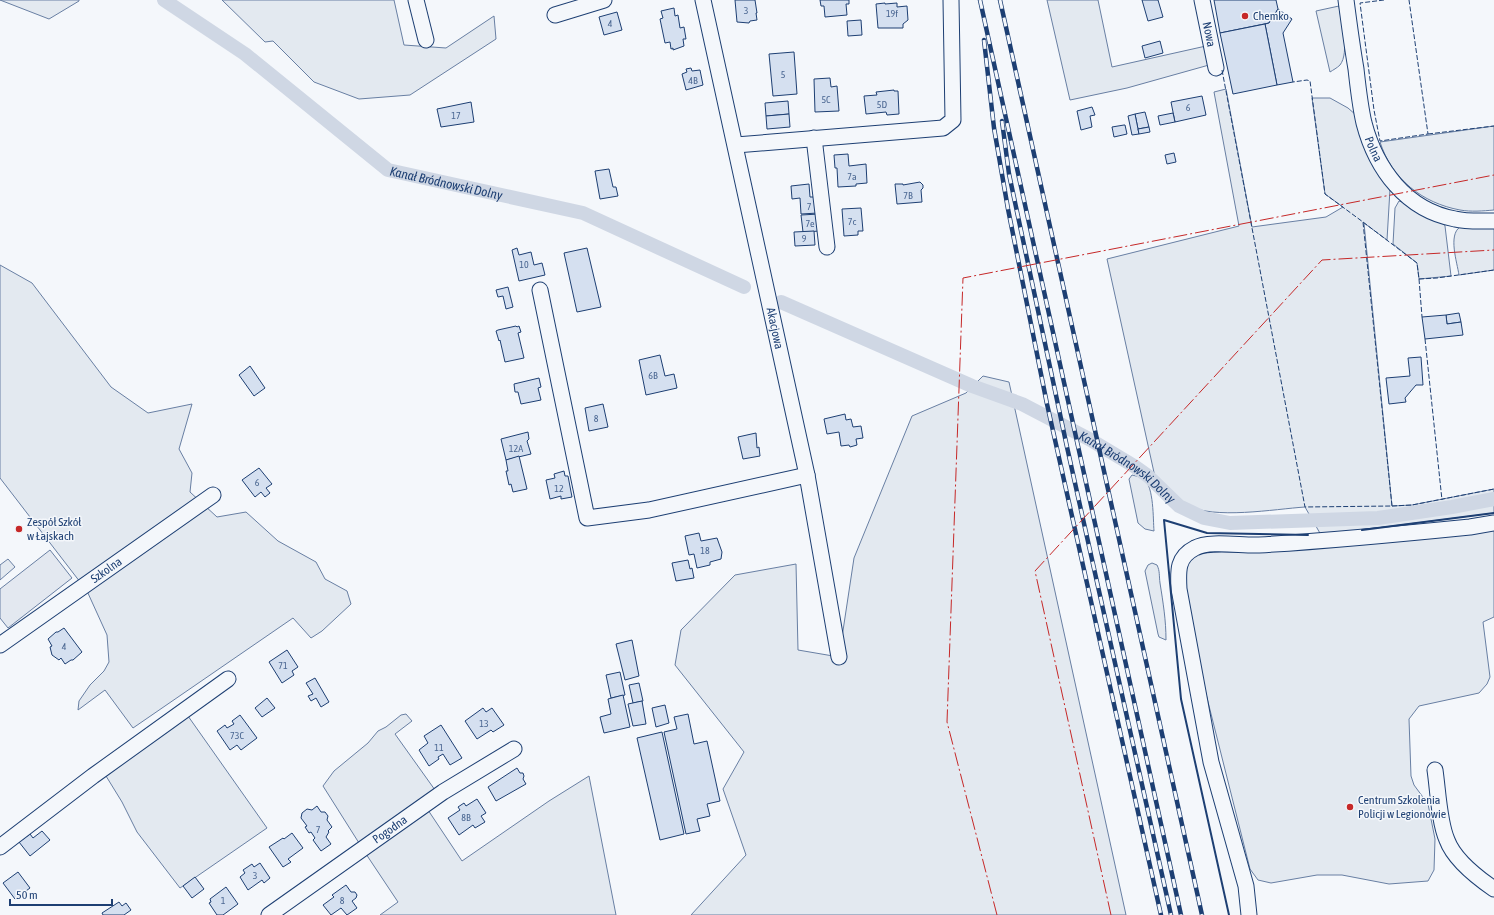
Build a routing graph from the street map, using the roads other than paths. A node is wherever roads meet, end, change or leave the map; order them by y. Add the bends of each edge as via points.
1 (416, 0) edge
2 (604, 0) edge
3 (703, 0) edge
4 (951, 0) edge
5 (1202, 0) edge
6 (1346, 0) edge
7 (556, 15) dead end
8 (426, 40) dead end
9 (1216, 68) dead end
10 (814, 138) junction
11 (736, 145) junction
12 (1494, 220) edge
13 (827, 247) dead end
14 (540, 290) dead end
15 (807, 475) junction
16 (213, 495) dead end
17 (1494, 523) edge
18 (0, 645) edge
19 (839, 657) dead end
20 (228, 680) dead end
21 (514, 749) dead end
22 (1435, 770) dead end
23 (0, 846) edge
24 (1494, 889) edge
25 (269, 915) edge
26 (1250, 915) edge

1 - 8 street
2 - 7 street
3 - 11 street, Akacjowa
4 - 10 street via 953,120 943,128
5 - 9 street, Nowa
6 - 12 street, Polna via 1364,123 1382,168 1400,190 1427,210 1455,219
10 - 11 street
10 - 13 street
11 - 15 street, Akacjowa
14 - 15 street via 587,518 649,510
15 - 19 street, Akacjowa
16 - 18 street, Szkolna
17 - 26 street via 1318,541 1256,545 1204,544 1196,547 1183,559 1178,569 1179,589 1212,762 1246,886
20 - 23 street
21 - 25 street, Pogodna via 443,792
22 - 24 street via 1442,824 1447,841 1461,862

